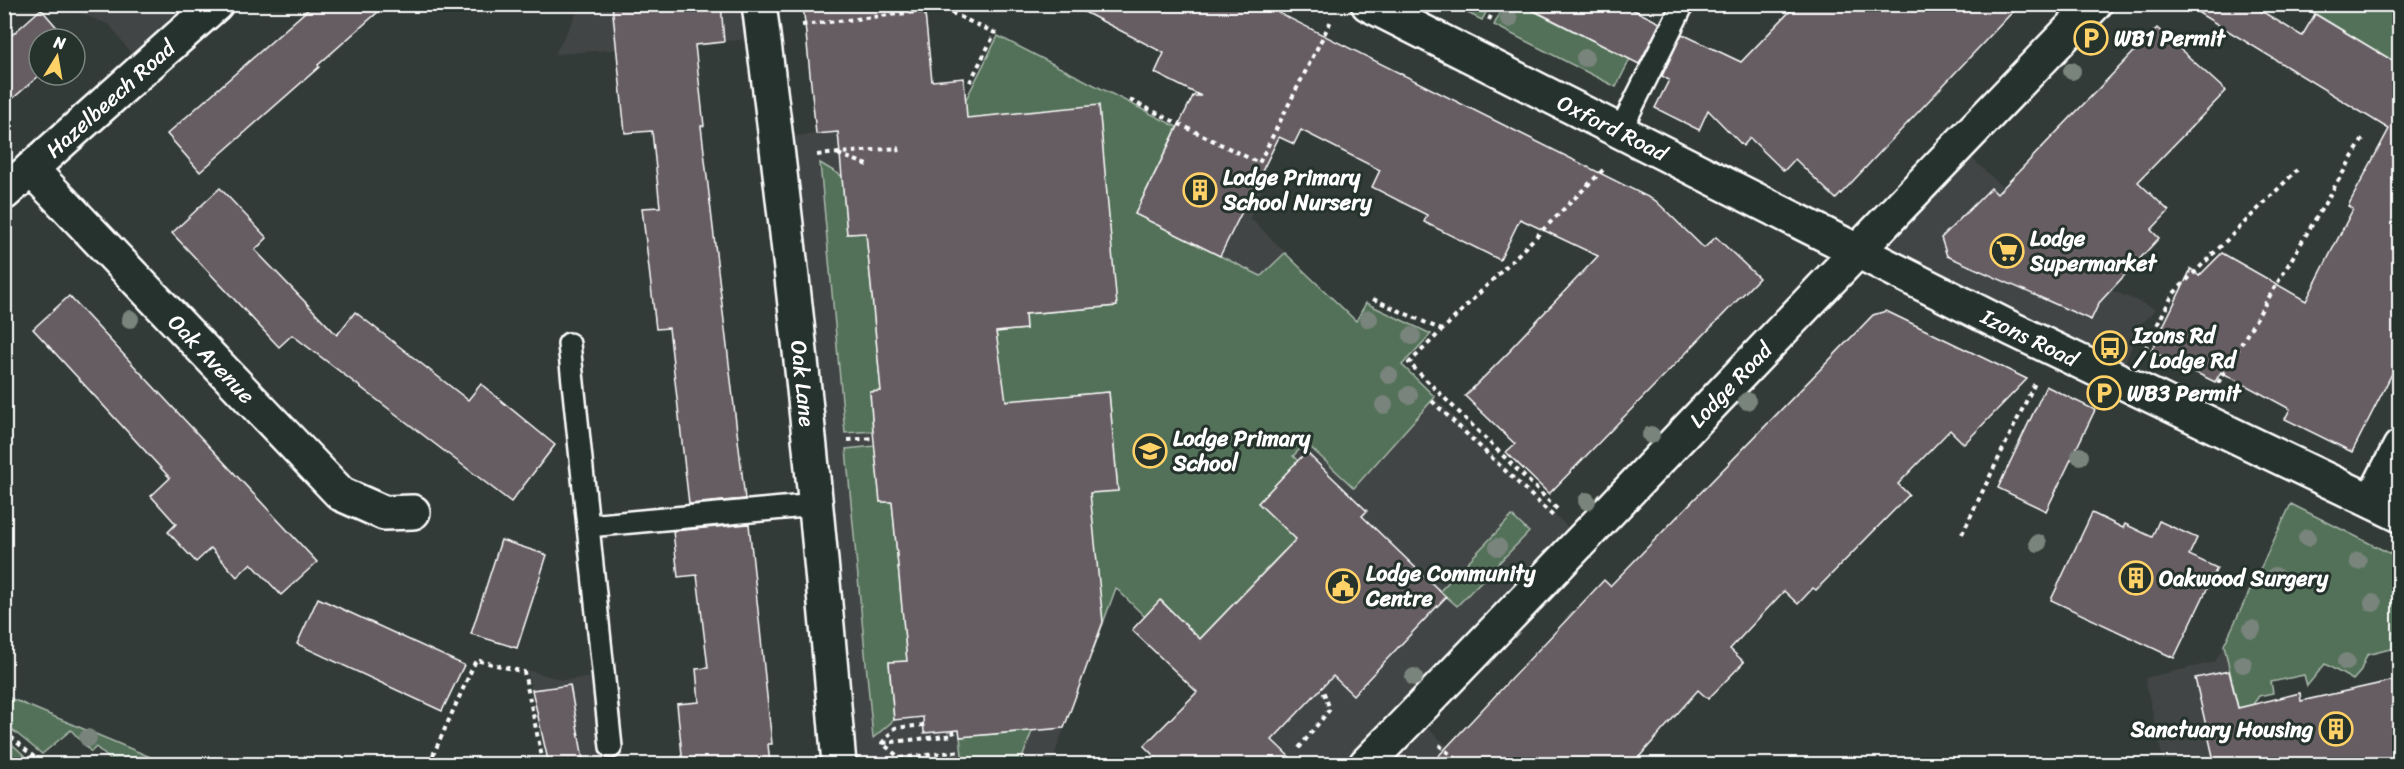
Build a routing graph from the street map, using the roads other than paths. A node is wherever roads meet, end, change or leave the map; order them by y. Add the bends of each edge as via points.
1 (216, 4) edge
2 (759, 4) edge
3 (1368, 4) edge
4 (1683, 4) edge
5 (2095, 4) edge
6 (1620, 131) junction
7 (31, 169) junction
8 (4, 193) edge
9 (1857, 251) junction
10 (569, 344) dead end
11 (2400, 447) edge
12 (816, 505) junction
13 (2386, 508) edge
14 (412, 512) dead end
15 (588, 526) junction
16 (611, 747) dead end
17 (839, 765) edge
18 (1366, 765) edge

1 - 7 street, Hazelbeech Road
2 - 12 street, Oak Lane via 784,188
3 - 6 street, Oxford Road
4 - 6 lane
5 - 9 street, Lodge Road
6 - 9 street, Oxford Road
7 - 8 street, Hazelbeech Road
7 - 14 street, Oak Avenue via 341,494 384,513
9 - 13 street, Izons Road
9 - 18 street, Lodge Road
10 - 15 lane
11 - 13 street
12 - 15 lane
12 - 17 street, Oak Lane
15 - 16 lane

